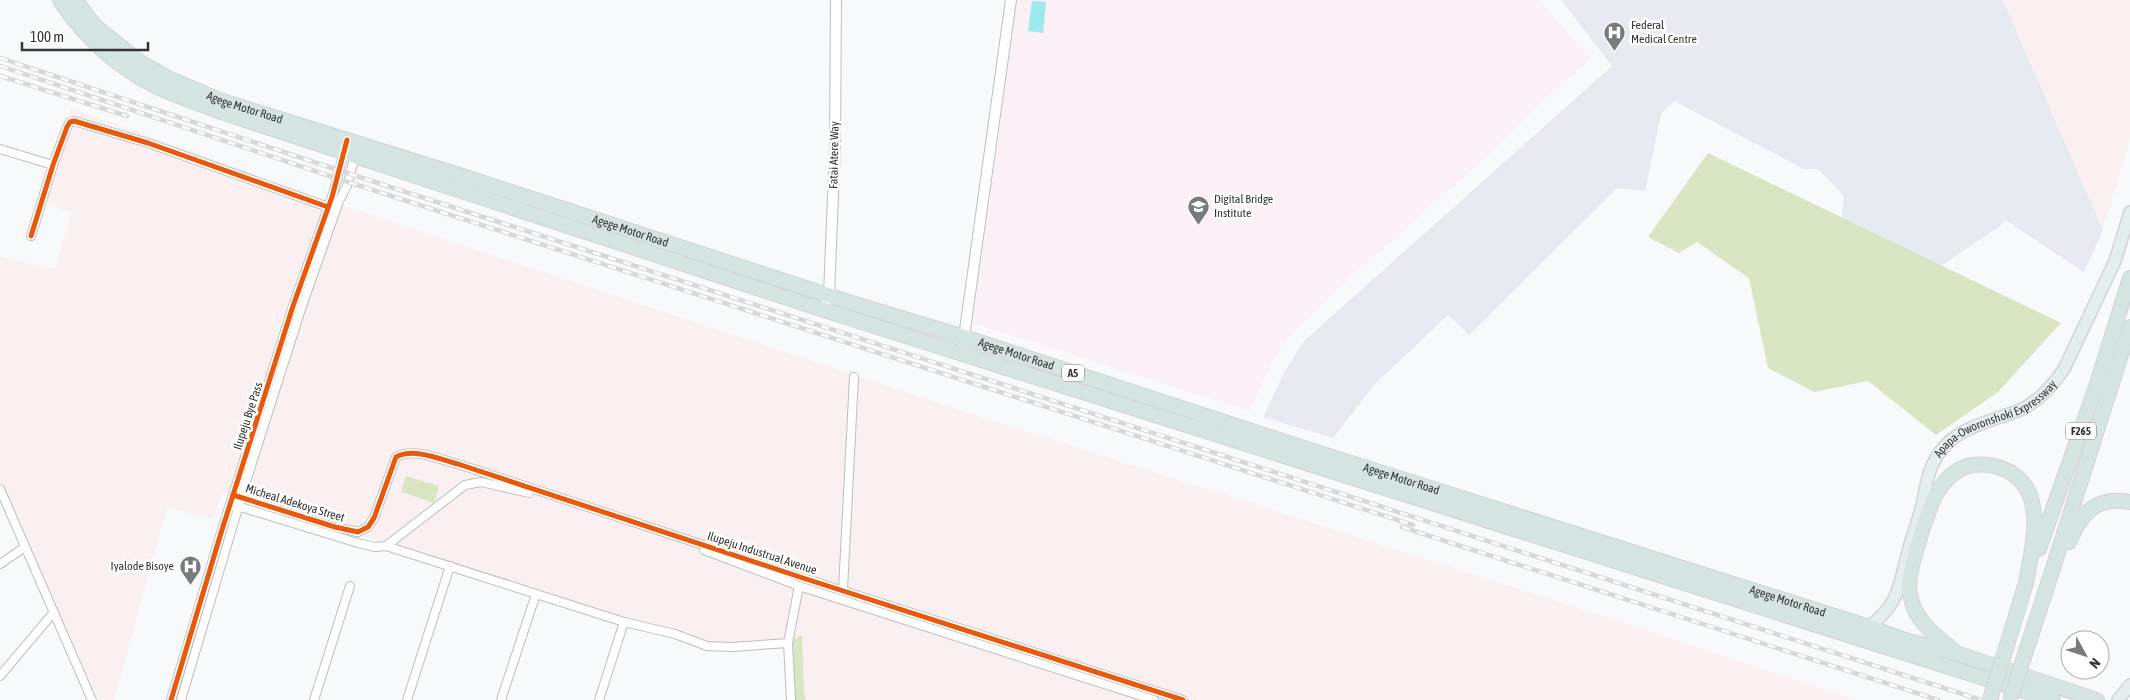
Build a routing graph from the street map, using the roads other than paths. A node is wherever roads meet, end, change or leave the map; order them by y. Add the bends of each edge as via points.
1 (60, 0) edge
2 (75, 0) edge
3 (836, 0) edge
4 (1011, 0) edge
5 (0, 148) edge
6 (351, 148) junction
7 (53, 165) junction
8 (328, 207) junction
9 (2130, 212) edge
10 (31, 236) dead end
11 (2130, 278) edge
12 (829, 294) junction
13 (824, 310) junction
14 (2130, 327) edge
15 (964, 337) junction
16 (854, 377) dead end
17 (0, 489) edge
18 (237, 496) junction
19 (2130, 502) edge
20 (230, 504) junction
21 (239, 506) junction
22 (374, 518) joint
23 (386, 546) junction
24 (25, 547) junction
25 (0, 564) edge
26 (450, 566) junction
27 (1700, 581) junction
28 (2026, 582) junction
29 (350, 586) dead end
30 (799, 586) junction
31 (842, 590) junction
32 (2046, 590) junction
33 (536, 594) junction
34 (54, 612) junction
35 (624, 622) junction
36 (1869, 627) junction
37 (788, 643) junction
38 (1956, 653) junction
39 (0, 676) edge
40 (2130, 685) edge
41 (92, 700) edge
42 (171, 700) edge
43 (180, 700) edge
44 (314, 700) edge
45 (407, 700) edge
46 (501, 700) edge
47 (599, 700) edge
48 (790, 700) edge
49 (1154, 700) edge
50 (1182, 700) edge
51 (1990, 700) edge
52 (2010, 700) edge
53 (2053, 700) edge
54 (2097, 700) edge
55 (2118, 700) edge

1 - 6 highway, Agege Motor Road / A5 via 101,48 143,79 218,111
2 - 6 highway, Agege Motor Road / A5 via 95,26 140,62 168,78
3 - 12 street, Fatai Atere Way via 835,148
4 - 15 street
5 - 7 street
6 - 8 street, Ilupeju Bye Pass
6 - 12 highway, Agege Motor Road / A5
6 - 13 highway, Agege Motor Road / A5 via 457,190
6 - 18 street, Ilupeju Bye Pass via 346,186
7 - 8 street via 67,127 74,121 148,143
7 - 10 street
8 - 18 street, Ilupeju Bye Pass via 294,306
9 - 36 main road, Apapa-Oworonshoki Expressway via 2115,261 2055,382 2021,409 1966,430 1936,457 1927,476 1899,590 1883,616
11 - 28 highway, F265 via 2096,387
12 - 13 street, Fatai Atere Way
12 - 15 highway, Agege Motor Road / A5
13 - 27 highway, Agege Motor Road / A5
14 - 32 highway, F265
15 - 27 highway, Agege Motor Road / A5
16 - 31 street
17 - 24 street
18 - 20 street, Ilupeju Bye Pass
18 - 21 street, Ilupeju Bye Pass
18 - 22 street, Micheal Adekoya Street via 358,532 368,528
19 - 32 highway via 2117,500 2099,505 2084,515
20 - 21 street, Micheal Adekoya Street
20 - 42 street, Ilupeju Bye Pass
21 - 23 street, Micheal Adekoya Street via 365,545
21 - 43 street, Ilupeju Bye Pass
22 - 31 street, Ilupeju Industrual Avenue via 396,457 405,452 416,453
23 - 26 street, Micheal Adekoya Street
23 - 30 street, Ilupeju Industrual Avenue via 465,485 482,482 524,491 632,526
24 - 25 street
24 - 34 street
26 - 33 street, Micheal Adekoya Street
26 - 45 street
27 - 36 highway, Agege Motor Road / A5
27 - 53 highway, Agege Motor Road / A5
28 - 38 highway via 2036,524 2031,500 2019,480 2007,470 1982,464 1954,472 1934,499 1912,567 1909,587 1914,609 1924,624
28 - 51 highway, F265, bridge
29 - 44 street
30 - 37 street
30 - 49 street, Ilupeju Industrual Avenue
31 - 50 street, Ilupeju Industrual Avenue
32 - 52 highway, F265, bridge
33 - 35 street, Micheal Adekoya Street
33 - 46 street
34 - 39 street
34 - 41 street
35 - 37 street, Micheal Adekoya Street via 708,646
35 - 47 street
36 - 38 highway, Agege Motor Road / A5
37 - 48 street
38 - 54 highway, Agege Motor Road / A5
40 - 55 main road

